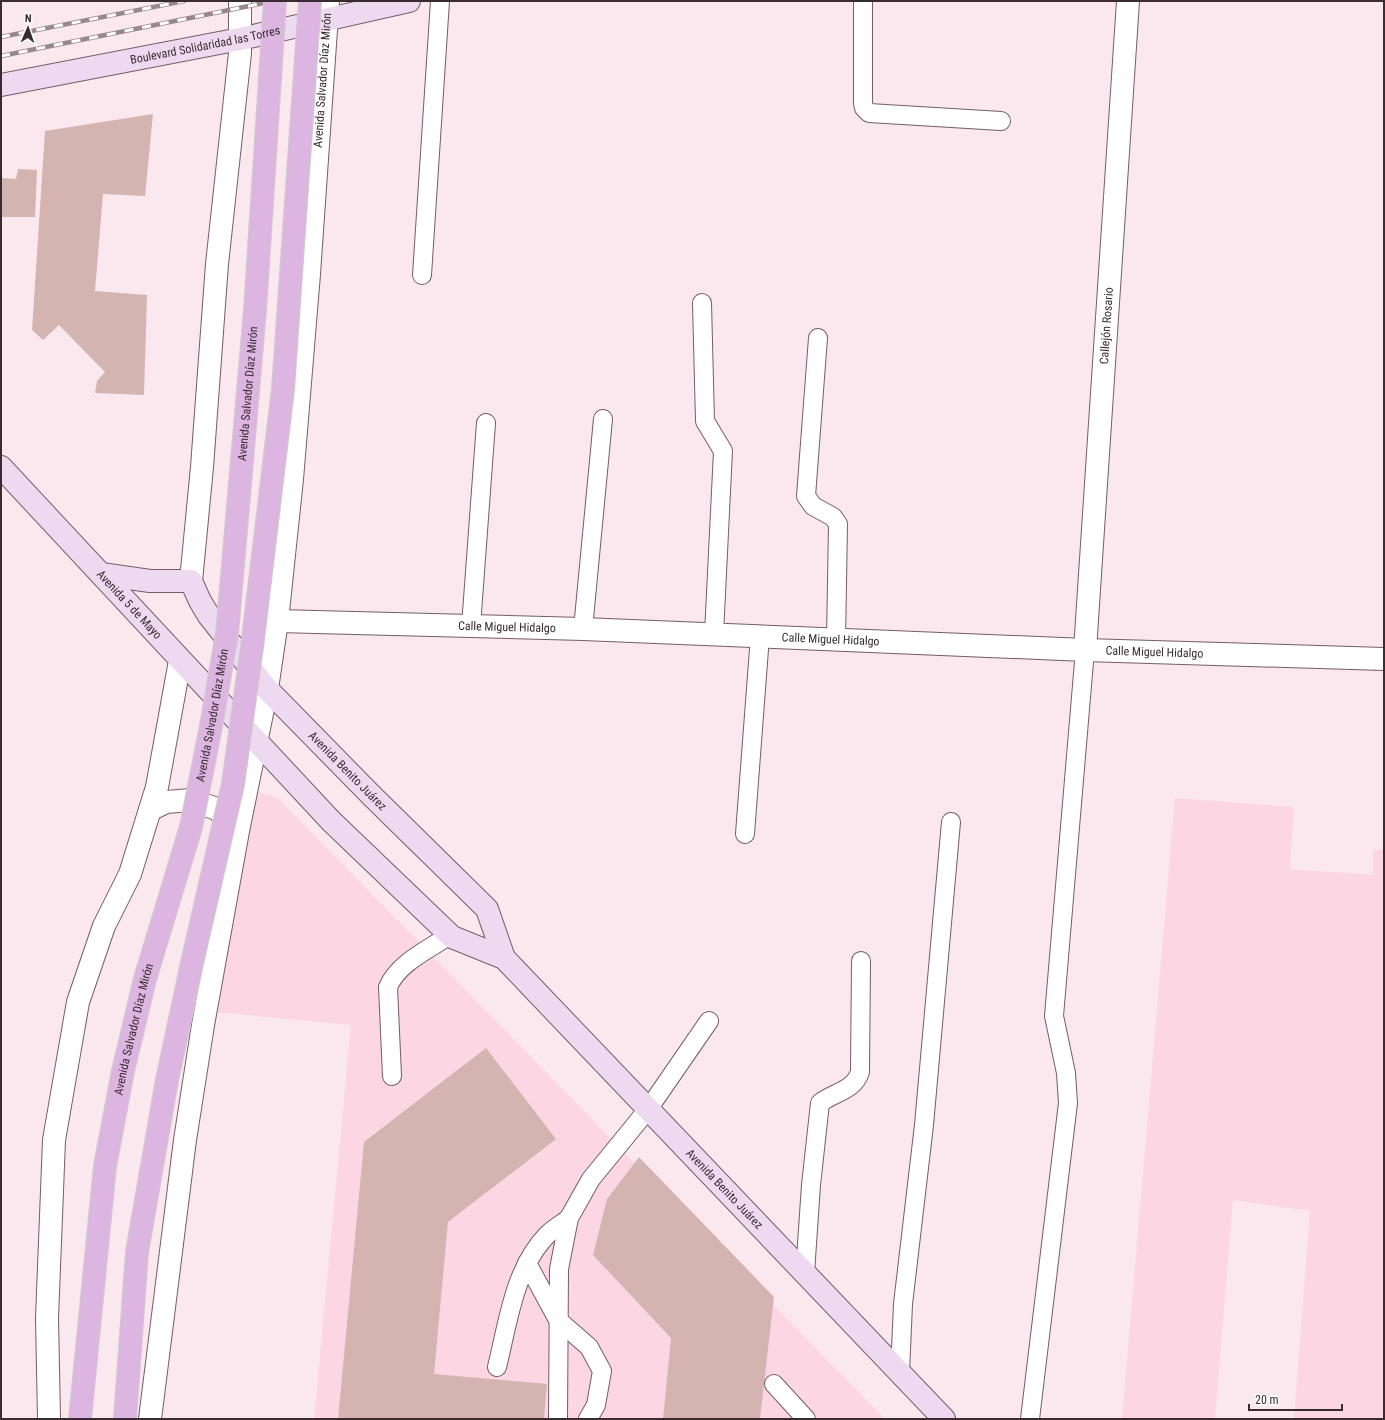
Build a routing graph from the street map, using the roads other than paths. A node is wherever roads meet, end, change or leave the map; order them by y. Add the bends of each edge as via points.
1 (240, 1) edge
2 (275, 1) edge
3 (310, 1) edge
4 (409, 1) edge
5 (440, 1) edge
6 (864, 1) edge
7 (1128, 1) edge
8 (327, 10) edge
9 (240, 39) junction
10 (1, 85) edge
11 (1001, 121) dead end
12 (422, 275) dead end
13 (702, 303) dead end
14 (818, 338) dead end
15 (603, 419) dead end
16 (486, 423) dead end
17 (1, 467) edge
18 (101, 574) junction
19 (191, 581) junction
20 (277, 621) junction
21 (471, 626) junction
22 (583, 629) junction
23 (714, 634) junction
24 (760, 636) junction
25 (836, 640) junction
26 (1085, 650) junction
27 (1384, 659) edge
28 (180, 661) junction
29 (268, 689) junction
30 (256, 743) junction
31 (150, 810) junction
32 (951, 822) dead end
33 (238, 831) junction
34 (745, 834) dead end
35 (450, 935) junction
36 (504, 958) junction
37 (860, 961) dead end
38 (709, 1021) dead end
39 (392, 1076) dead end
40 (649, 1108) junction
41 (569, 1218) junction
42 (527, 1263) junction
43 (805, 1273) junction
44 (558, 1320) junction
45 (497, 1367) dead end
46 (900, 1372) junction
47 (774, 1384) dead end
48 (49, 1419) edge
49 (80, 1419) edge
50 (125, 1419) edge
51 (150, 1419) edge
52 (558, 1419) edge
53 (588, 1419) edge
54 (806, 1419) edge
55 (944, 1419) edge
56 (1030, 1419) edge

1 - 9 street
2 - 49 main road, Avenida Salvador Díaz Mirón, bridge via 255,310 227,634 190,827 145,979 123,1071 105,1166
3 - 50 main road, Avenida Salvador Díaz Mirón, bridge via 283,389 252,647 233,784 167,1080 137,1252
4 - 8 main road, Boulevard Solidaridad las Torres
5 - 12 lane
6 - 11 lane via 862,103 869,113
7 - 26 street, Callejón Rosario
8 - 9 main road, Boulevard Solidaridad las Torres
8 - 20 street, Avenida Salvador Díaz Mirón via 310,274
9 - 10 main road, Boulevard Solidaridad las Torres
9 - 19 street via 217,264
13 - 23 lane via 705,421 723,451
14 - 25 lane via 806,496 813,506 833,517 838,524
15 - 22 lane
16 - 21 lane
17 - 18 main road, Avenida 5 de Mayo
18 - 19 main road via 150,581
18 - 28 main road, Avenida 5 de Mayo
19 - 29 main road, Avenida Benito Juárez via 209,616
20 - 21 street, Calle Miguel Hidalgo
20 - 29 street, Avenida Salvador Díaz Mirón
21 - 22 street, Calle Miguel Hidalgo
22 - 23 street, Calle Miguel Hidalgo
23 - 24 street, Calle Miguel Hidalgo
24 - 25 street, Calle Miguel Hidalgo
24 - 34 lane
25 - 26 street, Calle Miguel Hidalgo
26 - 27 street, Calle Miguel Hidalgo
26 - 56 lane via 1054,1016 1066,1074 1068,1103
28 - 30 main road, Avenida 5 de Mayo
28 - 31 street via 157,788
29 - 30 street, Avenida Salvador Díaz Mirón
29 - 36 main road, Avenida Benito Juárez via 371,796 486,908
30 - 33 street, Avenida Salvador Díaz Mirón
30 - 35 main road, Avenida Benito Juárez via 331,821
31 - 33 street via 166,802 191,800 217,809
31 - 48 street via 130,874 104,926 78,1002 54,1140 47,1318
32 - 46 lane via 924,1125 903,1304
33 - 51 street, Avenida Salvador Díaz Mirón via 185,1140
35 - 36 main road, Avenida Benito Juárez
35 - 39 lane via 392,977 388,987
36 - 40 main road, Avenida Benito Juárez
37 - 43 lane via 860,1072 857,1081 851,1087 827,1097 820,1103 810,1185
38 - 40 lane
40 - 41 lane via 591,1179
40 - 43 main road, Avenida Benito Juárez
41 - 42 lane via 547,1235
41 - 44 lane via 559,1269
42 - 44 lane
42 - 45 lane via 514,1300
43 - 46 main road, Avenida Benito Juárez
44 - 52 lane
44 - 53 lane via 589,1347 602,1371 596,1405
46 - 55 main road, Avenida Benito Juárez
47 - 54 lane

